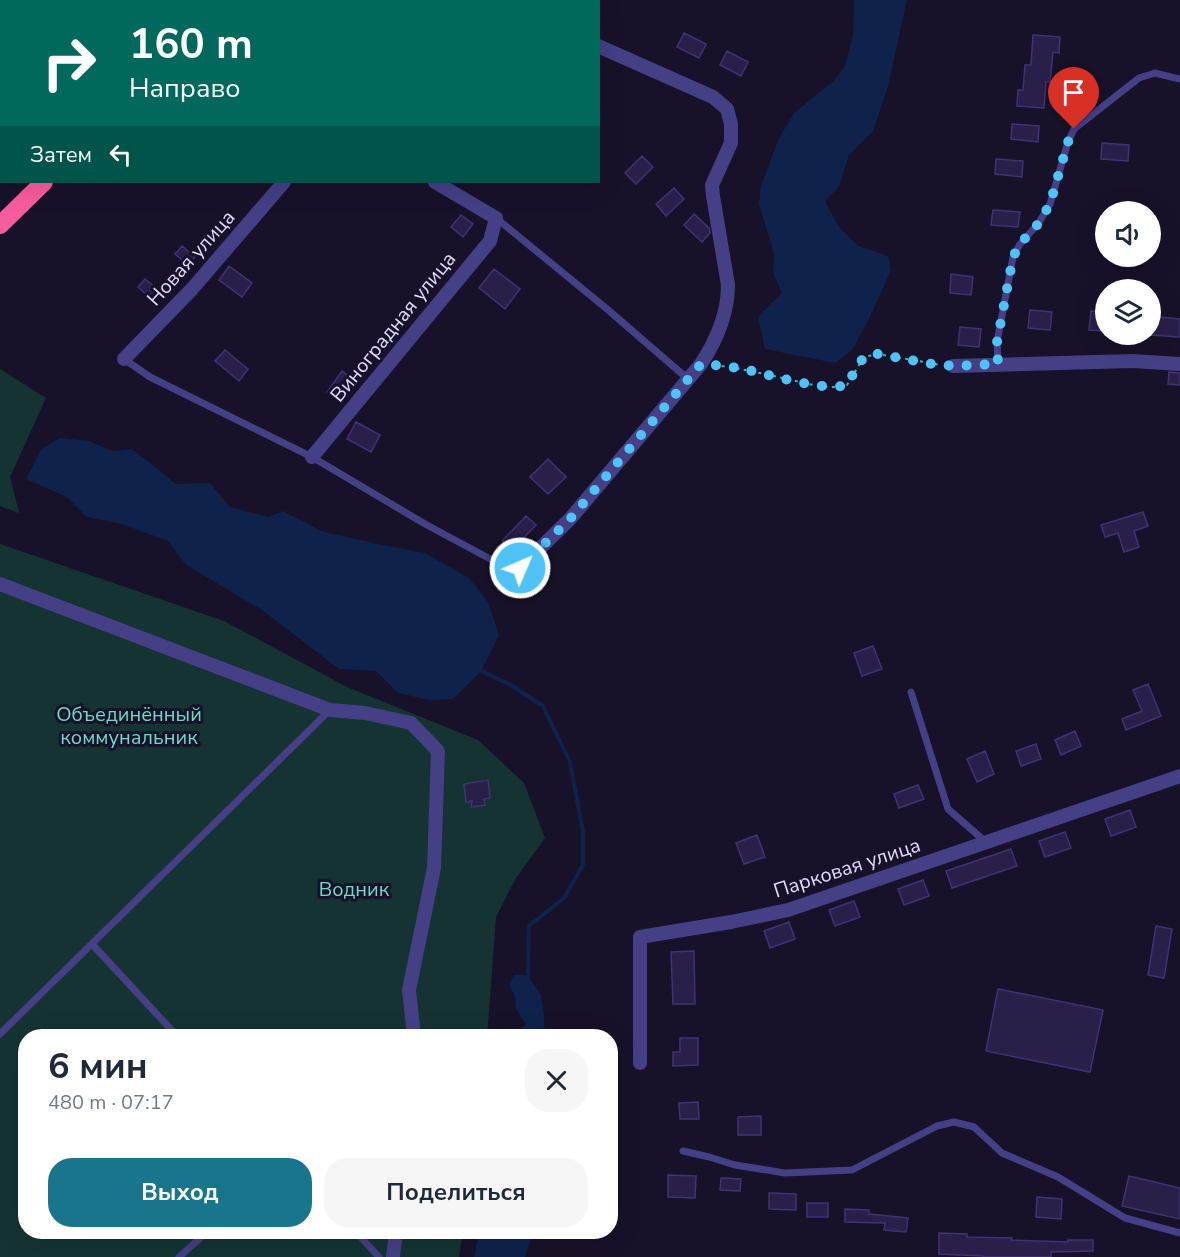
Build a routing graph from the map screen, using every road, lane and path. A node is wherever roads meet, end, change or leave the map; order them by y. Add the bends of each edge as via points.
1 (600, 47) edge
2 (1180, 79) edge
3 (43, 183) edge
4 (283, 183) edge
5 (437, 183) edge
6 (496, 218) junction
7 (0, 225) edge
8 (124, 359) joint
9 (701, 364) junction
10 (998, 364) junction
11 (1180, 364) edge
12 (953, 366) joint
13 (688, 379) junction
14 (312, 457) junction
15 (520, 568) joint
16 (0, 584) edge
17 (911, 692) dead end
18 (330, 710) junction
19 (1180, 776) edge
20 (987, 843) junction
21 (92, 944) junction
22 (171, 1029) edge
23 (413, 1029) edge
24 (0, 1034) edge
25 (640, 1063) dead end
26 (683, 1151) dead end
27 (1180, 1233) edge
28 (199, 1239) edge
29 (362, 1239) edge
30 (395, 1239) edge
31 (178, 1257) edge
32 (379, 1257) edge
33 (393, 1257) edge

1 - 9 street via 713,97 727,109 730,142 712,185 712,196 728,300
2 - 10 lane via 1155,74 1139,78 1074,129 1050,204 1013,257 997,342
3 - 7 highway
4 - 8 street, Новая улица via 192,289
5 - 6 street
6 - 13 lane
6 - 14 street, Виноградная улица via 490,241
8 - 14 lane via 150,378
9 - 12 path via 839,387 847,385 864,357 878,354
9 - 13 street
10 - 11 street
10 - 12 street
13 - 15 street via 570,519
14 - 15 lane via 507,568
16 - 18 street
17 - 20 lane via 948,809
18 - 21 lane
18 - 23 street via 411,723 438,751 434,868 409,990
19 - 20 street, Парковая улица
20 - 25 street, Парковая улица via 788,910 640,937
21 - 22 lane
21 - 24 lane
26 - 27 lane via 785,1173 852,1170 938,1126 954,1122 974,1127 1002,1153 1058,1177 1125,1218
28 - 31 lane
29 - 32 lane
30 - 33 street

